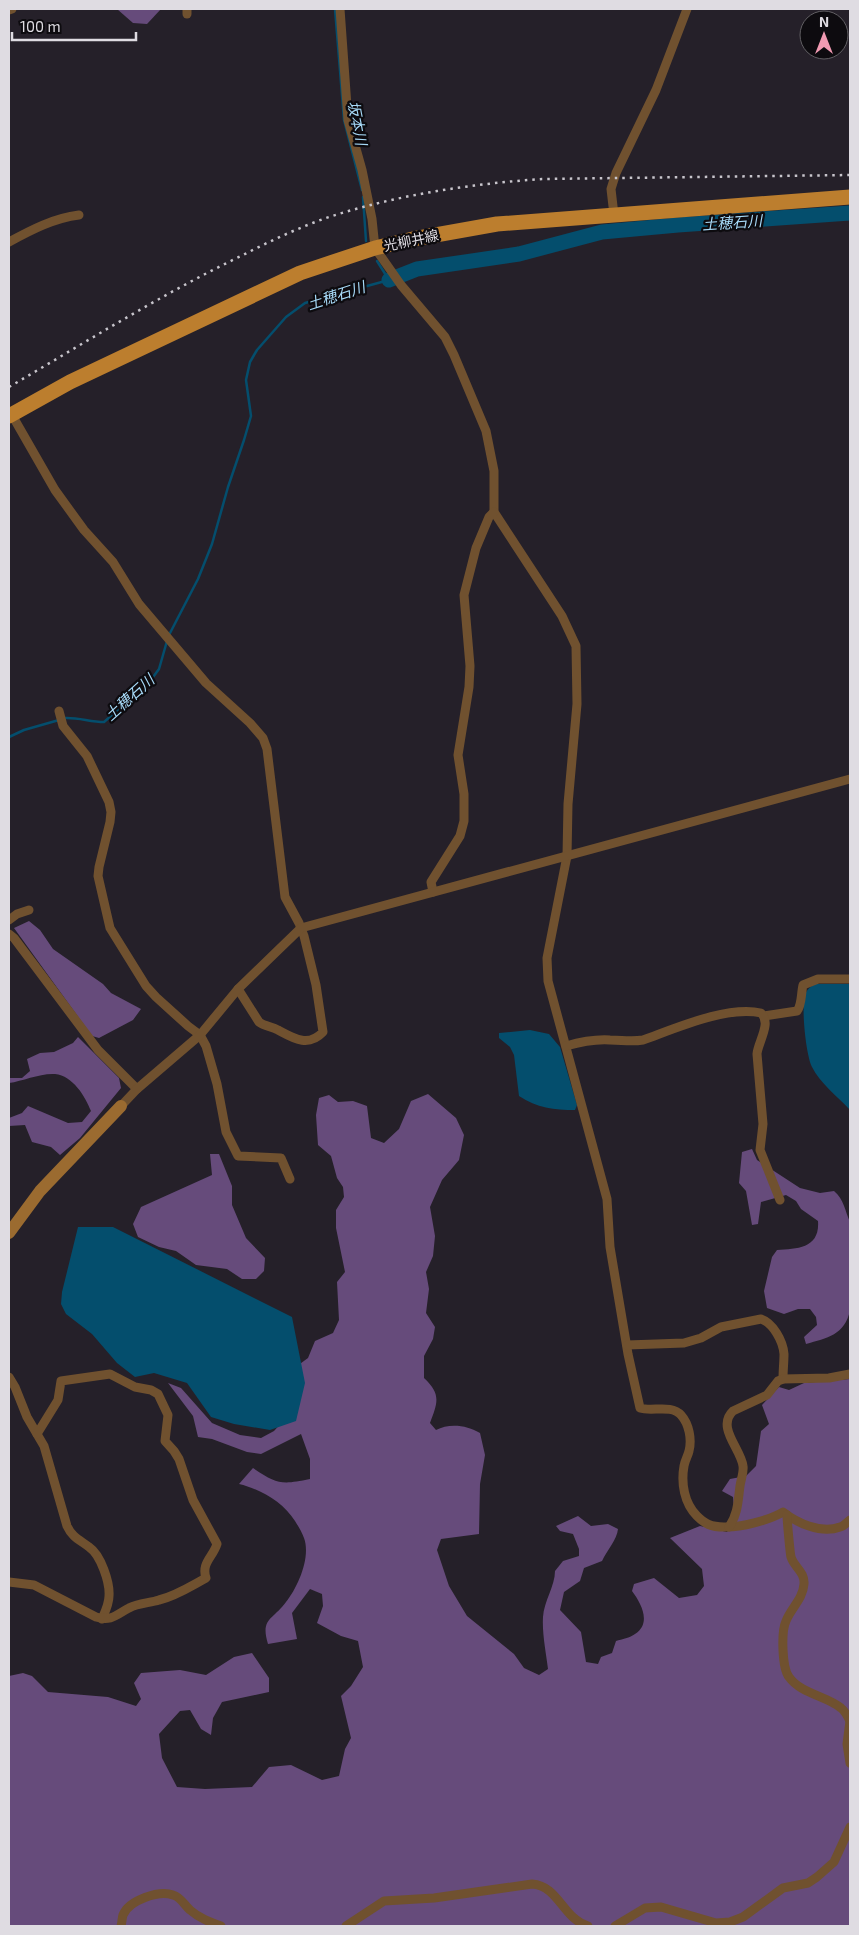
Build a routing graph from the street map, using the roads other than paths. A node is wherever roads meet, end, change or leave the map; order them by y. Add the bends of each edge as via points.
1 (340, 9) edge
2 (687, 9) edge
3 (850, 197) edge
4 (79, 215) dead end
5 (614, 215) junction
6 (9, 242) edge
7 (375, 248) junction
8 (10, 416) edge
9 (494, 512) junction
10 (60, 715) dead end
11 (850, 779) edge
12 (567, 856) junction
13 (433, 892) junction
14 (29, 910) dead end
15 (9, 920) edge
16 (301, 928) junction
17 (9, 934) edge
18 (850, 979) edge
19 (238, 989) junction
20 (764, 1016) junction
21 (200, 1035) junction
22 (566, 1046) junction
23 (137, 1089) junction
24 (121, 1106) joint
25 (290, 1179) dead end
26 (780, 1200) dead end
27 (9, 1233) edge
28 (627, 1346) junction
29 (850, 1374) edge
30 (9, 1377) edge
31 (783, 1378) junction
32 (38, 1434) junction
33 (787, 1516) junction
34 (850, 1520) edge
35 (729, 1527) junction
36 (9, 1582) edge
37 (102, 1619) junction
38 (850, 1721) edge
39 (850, 1763) edge
40 (850, 1827) edge
41 (121, 1926) edge
42 (221, 1926) edge
43 (346, 1926) edge
44 (588, 1926) edge
45 (615, 1926) edge

1 - 7 street via 348,120 362,170
2 - 5 street via 656,90 616,173 611,189
3 - 5 main road, 光柳井線
4 - 6 street via 46,223
5 - 7 main road, 光柳井線 via 481,226
7 - 8 main road, 光柳井線 via 292,277 70,382
7 - 9 street via 445,337 461,372 486,431 494,471
8 - 16 street via 55,490 84,530 113,562 139,604 206,683 263,738 270,758 286,897
9 - 12 street via 562,616 576,646 577,704
9 - 13 street via 476,548 464,595 470,666 458,755 464,821 460,836 431,882
10 - 21 street via 66,730 87,756 109,802 110,822 98,876 110,928 156,998
11 - 12 street
12 - 13 street
12 - 22 street via 546,968
13 - 16 street
14 - 15 street
16 - 19 street
16 - 19 street via 324,1028 318,1038 291,1039 277,1029 264,1026
17 - 23 street via 98,1050
18 - 20 street via 818,979 803,985 797,1011
19 - 21 street
20 - 22 street via 755,1012 736,1012 632,1042 602,1040
20 - 26 street via 764,1030 757,1054 763,1124 760,1150
21 - 23 street
21 - 25 street via 217,1084 226,1132 238,1156 281,1158
22 - 28 street via 607,1200 608,1235
23 - 24 street
24 - 27 street via 40,1191
28 - 31 street via 684,1343 721,1327 766,1320 783,1346
28 - 35 street via 640,1408 674,1410 681,1414 687,1425 689,1451 683,1475 687,1503 704,1524
29 - 31 street via 829,1378
30 - 32 street
31 - 35 street via 767,1395 729,1415 727,1420 729,1435 743,1466 738,1508
32 - 37 street via 67,1526 71,1534 91,1548 102,1562 109,1591
32 - 37 street via 58,1400 61,1381 110,1374 134,1387 158,1394 168,1415 165,1441 179,1459 193,1500 217,1544 205,1564 206,1578 176,1594 129,1607 119,1616
33 - 34 street via 820,1528 841,1527
33 - 35 street via 783,1512 747,1525
33 - 38 street via 791,1557 802,1572 804,1583 801,1597 784,1627 784,1666 789,1678 842,1708
36 - 37 street via 34,1585
38 - 39 street via 847,1744
40 - 45 street via 834,1862 817,1878 783,1888 742,1917 716,1923 661,1907 645,1908
41 - 42 street via 123,1914 130,1905 158,1894 172,1894 180,1898 190,1910
43 - 44 street via 384,1901 434,1898 532,1884 540,1884 550,1890 573,1919

